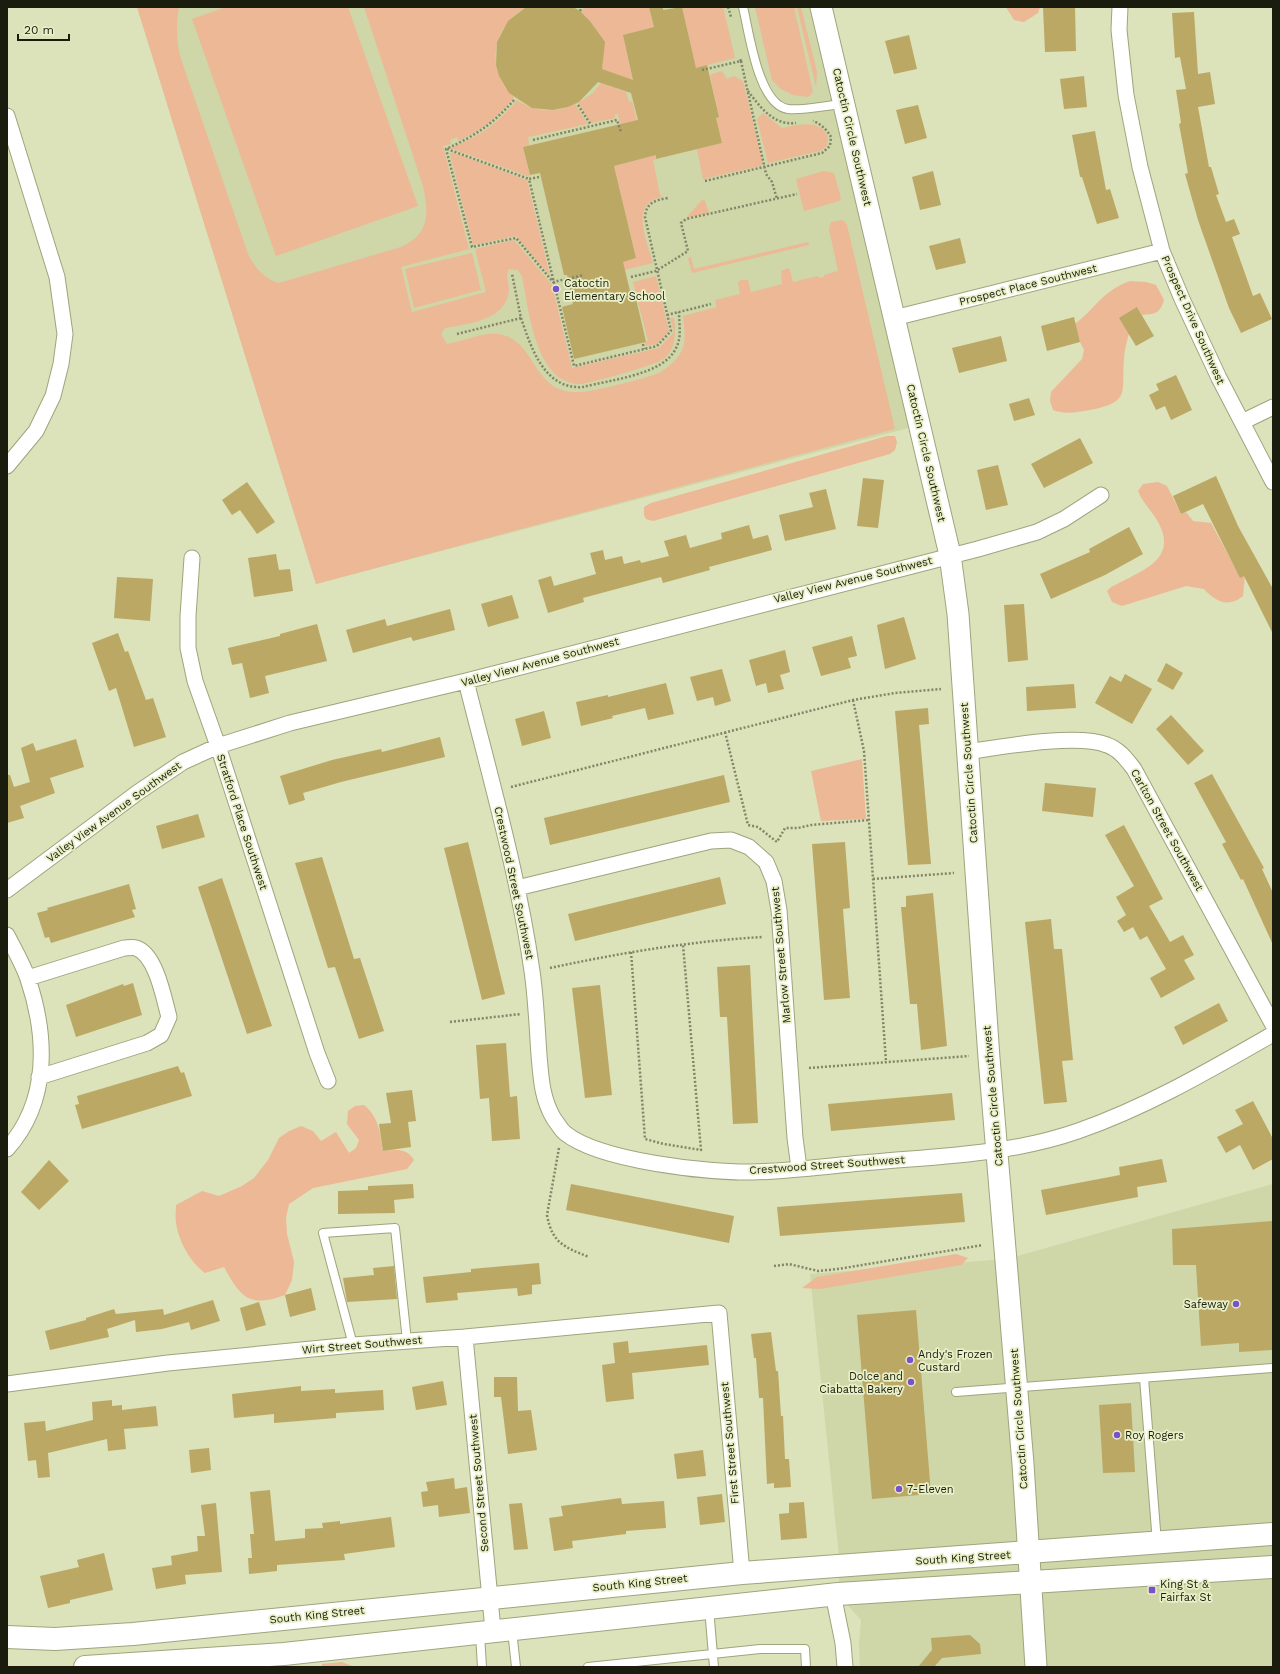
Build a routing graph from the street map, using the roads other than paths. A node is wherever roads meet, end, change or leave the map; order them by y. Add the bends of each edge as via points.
1 (743, 7) edge
2 (821, 7) edge
3 (1120, 7) edge
4 (845, 104) junction
5 (7, 116) edge
6 (1162, 251) junction
7 (894, 318) junction
8 (1273, 407) edge
9 (1242, 422) junction
10 (7, 466) edge
11 (1273, 482) edge
12 (1102, 495) dead end
13 (950, 556) junction
14 (192, 558) dead end
15 (466, 681) junction
16 (218, 746) junction
17 (967, 752) junction
18 (517, 888) junction
19 (7, 890) edge
20 (7, 935) edge
21 (28, 978) junction
22 (1273, 1025) edge
23 (1273, 1034) edge
24 (39, 1077) junction
25 (328, 1081) dead end
26 (7, 1149) edge
27 (998, 1151) junction
28 (799, 1168) junction
29 (719, 1313) joint
30 (465, 1337) junction
31 (406, 1341) junction
32 (352, 1345) junction
33 (1273, 1368) edge
34 (1144, 1378) junction
35 (7, 1384) edge
36 (1017, 1387) junction
37 (956, 1392) dead end
38 (1273, 1534) edge
39 (1157, 1543) junction
40 (1028, 1553) junction
41 (1273, 1567) edge
42 (742, 1573) junction
43 (1031, 1582) junction
44 (834, 1594) junction
45 (490, 1597) junction
46 (710, 1608) junction
47 (495, 1630) junction
48 (7, 1638) edge
49 (713, 1654) junction
50 (85, 1667) edge
51 (482, 1667) edge
52 (516, 1667) edge
53 (588, 1667) edge
54 (714, 1667) edge
55 (806, 1667) edge
56 (845, 1667) edge
57 (1036, 1667) edge

1 - 4 lane via 760,78 774,101 787,109
2 - 4 main road, Catoctin Circle Southwest
3 - 6 street, Prospect Drive Southwest via 1119,30 1126,96 1140,167
4 - 7 main road, Catoctin Circle Southwest
5 - 10 street via 57,277 65,334 53,396 36,432
6 - 7 street, Prospect Place Southwest
6 - 9 street, Prospect Drive Southwest via 1182,299
7 - 13 main road, Catoctin Circle Southwest
8 - 9 street
9 - 11 street, Prospect Drive Southwest
12 - 13 street, Valley View Avenue Southwest via 1064,519 1037,532
13 - 15 street, Valley View Avenue Southwest
13 - 17 main road, Catoctin Circle Southwest via 958,614
14 - 16 street, Stratford Place Southwest via 188,648 195,681
15 - 16 street, Valley View Avenue Southwest via 290,723
15 - 18 street, Crestwood Street Southwest
16 - 19 street, Valley View Avenue Southwest via 183,762 137,793
16 - 25 street, Stratford Place Southwest
17 - 22 street, Carlton Street Southwest via 1079,740 1108,745 1122,755 1134,769
17 - 27 main road, Catoctin Circle Southwest
18 - 28 street, Crestwood Street Southwest via 533,973 540,1083 546,1102 563,1132 606,1153 637,1160 752,1172
18 - 28 street, Marlow Street Southwest via 710,841 731,840 749,847 766,862 774,881 779,910 794,1131
20 - 21 street
21 - 24 street via 40,1035 42,1056
21 - 24 street via 124,948 136,948 146,954 152,963 169,1017 161,1035 147,1043
23 - 27 street, Crestwood Street Southwest via 1192,1080 1133,1108 1076,1132
24 - 26 street via 35,1104
27 - 28 street, Crestwood Street Southwest
27 - 36 main road, Catoctin Circle Southwest
29 - 30 street, Wirt Street Southwest
29 - 42 street, First Street Southwest
30 - 31 street, Wirt Street Southwest
30 - 45 street, Second Street Southwest
31 - 32 street, Wirt Street Southwest
31 - 32 lane via 395,1228 323,1233
32 - 35 street, Wirt Street Southwest via 168,1363
33 - 34 lane
34 - 36 lane
34 - 39 lane
36 - 37 lane
36 - 40 main road, Catoctin Circle Southwest
38 - 39 main road, South King Street
39 - 40 main road, South King Street
40 - 42 main road, South King Street
40 - 43 main road, Catoctin Circle Southwest
41 - 43 main road
42 - 45 main road, South King Street
43 - 44 main road
43 - 57 main road, Catoctin Circle Southwest
44 - 46 main road
44 - 56 street
45 - 47 street, Second Street Southwest
45 - 48 main road, South King Street via 133,1634 55,1639
46 - 47 main road
46 - 49 lane
47 - 50 main road via 284,1654
47 - 51 lane
47 - 52 lane
49 - 53 lane
49 - 54 lane
49 - 55 lane via 760,1649 805,1649

